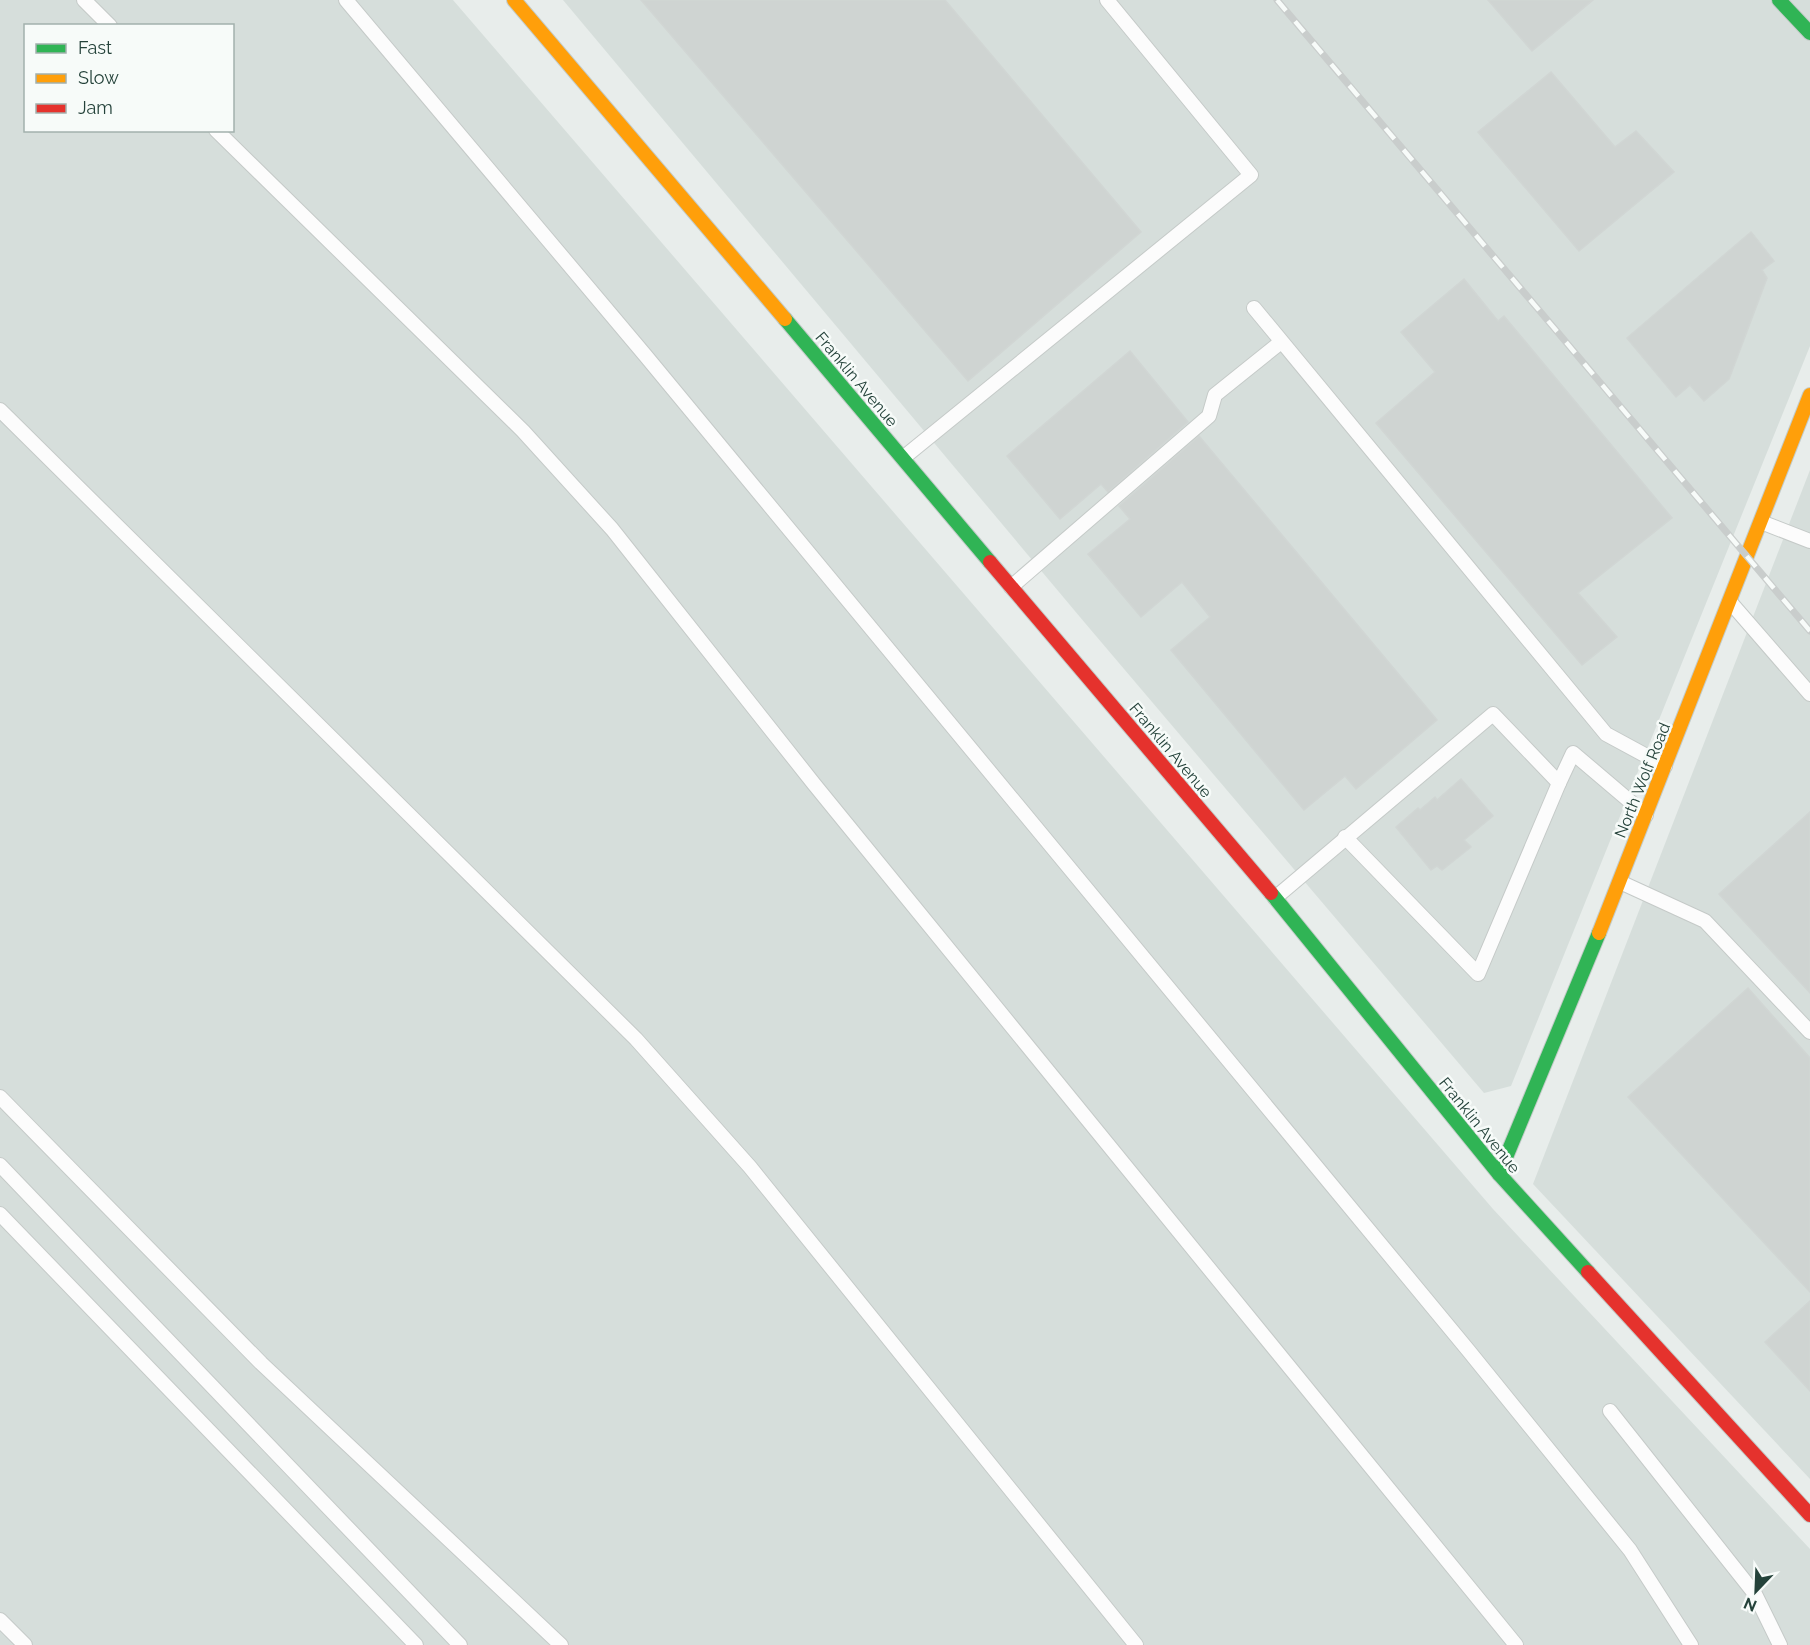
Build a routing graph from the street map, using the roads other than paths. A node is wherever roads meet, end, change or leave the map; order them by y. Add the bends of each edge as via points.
1 (84, 0) edge
2 (346, 0) edge
3 (514, 0) edge
4 (1107, 0) edge
5 (1779, 0) edge
6 (108, 24) edge
7 (1810, 33) edge
8 (218, 132) edge
9 (1254, 308) dead end
10 (1281, 342) junction
11 (1810, 395) edge
12 (0, 410) edge
13 (902, 459) junction
14 (1761, 522) junction
15 (1810, 541) edge
16 (1011, 587) junction
17 (1730, 601) junction
18 (1810, 694) edge
19 (1665, 766) junction
20 (1559, 783) junction
21 (1646, 815) junction
22 (1345, 837) junction
23 (1620, 882) junction
24 (1275, 898) junction
25 (1810, 1032) edge
26 (0, 1096) edge
27 (0, 1165) edge
28 (1499, 1174) junction
29 (0, 1214) edge
30 (1610, 1411) dead end
31 (1810, 1515) edge
32 (0, 1620) edge
33 (25, 1645) edge
34 (416, 1645) edge
35 (460, 1645) edge
36 (561, 1645) edge
37 (1136, 1645) edge
38 (1516, 1645) edge
39 (1691, 1645) edge
40 (1780, 1645) edge

1 - 6 lane
2 - 39 lane via 645,355 1468,1350 1630,1550
3 - 13 main road, Franklin Avenue
4 - 13 lane via 1251,175
5 - 7 main road
8 - 38 lane via 523,431 612,529 821,793
9 - 10 lane
10 - 16 lane via 1215,396 1209,416
10 - 19 lane via 1606,734
11 - 14 main road, North Wolf Road
12 - 37 lane via 636,1039 750,1167
13 - 16 main road, Franklin Avenue
14 - 15 lane
14 - 17 main road, North Wolf Road
16 - 24 main road, Franklin Avenue
17 - 18 lane
17 - 19 main road, North Wolf Road
19 - 21 main road, North Wolf Road
20 - 21 lane via 1572,753
20 - 22 lane via 1493,714
20 - 22 lane via 1478,974
21 - 23 main road, North Wolf Road
22 - 24 lane
23 - 25 lane via 1706,921
23 - 28 main road, North Wolf Road
24 - 28 main road, Franklin Avenue
26 - 36 lane via 261,1363
27 - 35 lane
28 - 31 main road, Franklin Avenue
29 - 34 lane
30 - 40 lane via 1755,1594
32 - 33 lane

